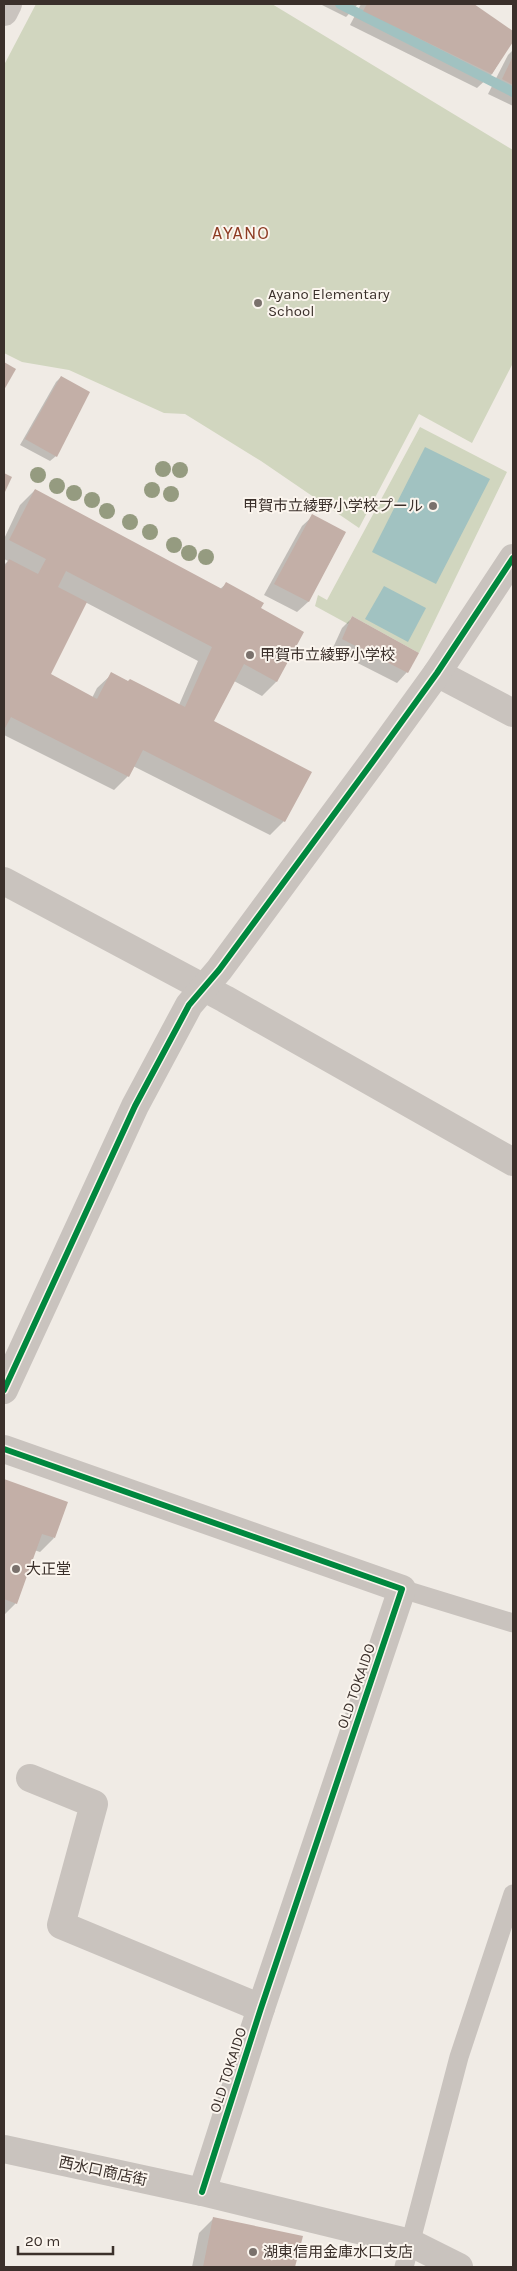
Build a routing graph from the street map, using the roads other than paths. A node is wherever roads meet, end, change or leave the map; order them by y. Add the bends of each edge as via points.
1 (8, 4) edge
2 (4, 12) edge
3 (513, 558) edge
4 (437, 673) junction
5 (513, 713) edge
6 (4, 881) edge
7 (203, 988) junction
8 (513, 1162) edge
9 (4, 1390) edge
10 (4, 1450) edge
11 (402, 1589) junction
12 (513, 1623) edge
13 (30, 1778) dead end
14 (513, 1894) edge
15 (261, 2008) junction
16 (4, 2149) edge
17 (202, 2192) junction
18 (407, 2255) edge
19 (459, 2267) edge

1 - 2 street
3 - 4 street
4 - 5 street
4 - 7 street
6 - 7 street
7 - 8 street
7 - 9 street via 189,1005 135,1106
10 - 11 street
11 - 12 lane
11 - 15 street, OLD TOKAIDO
13 - 15 street via 94,1804 62,1925
14 - 18 lane via 459,2057
15 - 17 street, OLD TOKAIDO
16 - 17 street, 西水口商店街
17 - 18 street
18 - 19 street

